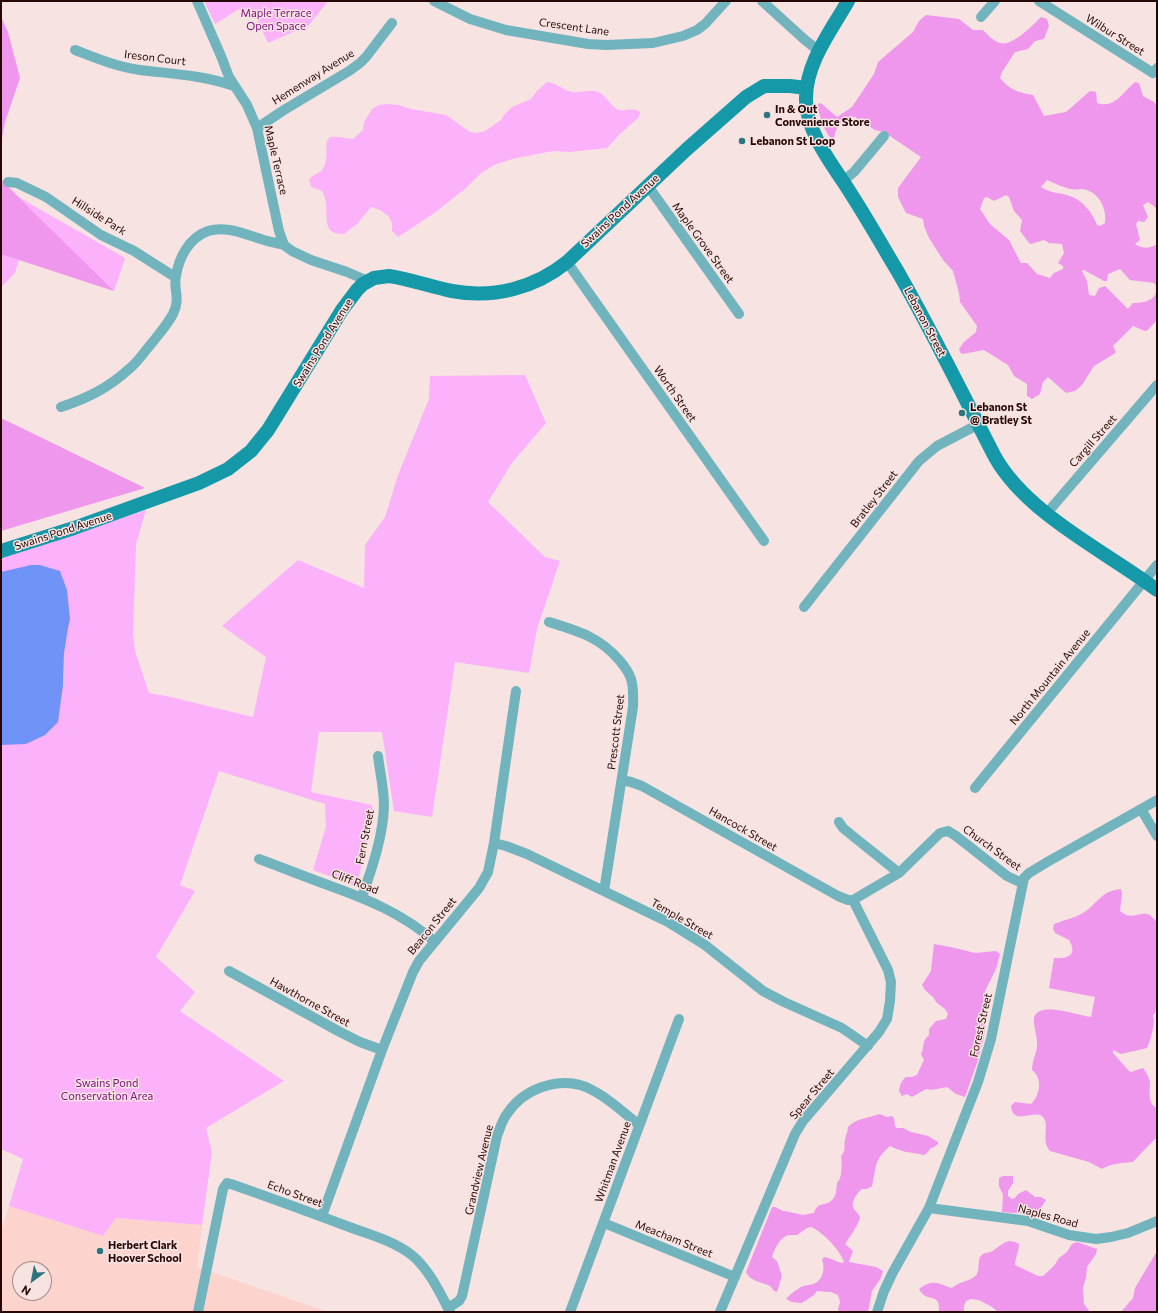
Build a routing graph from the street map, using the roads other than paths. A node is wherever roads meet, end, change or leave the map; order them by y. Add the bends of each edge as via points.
1 (197, 1) edge
2 (434, 1) edge
3 (726, 1) edge
4 (762, 1) edge
5 (848, 1) edge
6 (995, 1) edge
7 (1039, 1) edge
8 (981, 17) dead end
9 (392, 22) dead end
10 (75, 50) dead end
11 (819, 51) junction
12 (1157, 68) edge
13 (234, 86) junction
14 (806, 88) junction
15 (258, 128) junction
16 (884, 136) dead end
17 (8, 182) dead end
18 (843, 182) junction
19 (648, 186) junction
20 (284, 245) junction
21 (567, 262) junction
22 (175, 277) junction
23 (368, 281) junction
24 (739, 314) dead end
25 (1157, 385) edge
26 (61, 407) dead end
27 (979, 424) junction
28 (1047, 513) junction
29 (764, 541) dead end
30 (1, 551) edge
31 (1157, 565) edge
32 (1144, 580) junction
33 (1157, 590) edge
34 (804, 607) dead end
35 (549, 622) dead end
36 (516, 691) dead end
37 (378, 756) dead end
38 (622, 780) junction
39 (974, 788) dead end
40 (1157, 800) edge
41 (1141, 809) junction
42 (839, 822) dead end
43 (1157, 836) edge
44 (494, 843) junction
45 (259, 859) dead end
46 (899, 873) junction
47 (1022, 883) junction
48 (604, 891) junction
49 (362, 897) junction
50 (852, 900) junction
51 (435, 942) junction
52 (229, 971) dead end
53 (679, 1020) dead end
54 (868, 1046) junction
55 (382, 1050) junction
56 (639, 1125) junction
57 (929, 1208) junction
58 (322, 1216) junction
59 (1157, 1221) edge
60 (604, 1223) junction
61 (735, 1277) junction
62 (449, 1310) edge
63 (198, 1312) edge
64 (570, 1312) edge
65 (720, 1312) edge
66 (877, 1312) edge

1 - 13 street, Maple Terrace
2 - 3 street, Crescent Lane via 470,19 506,30 606,45 653,42 683,36 705,24
4 - 11 street
5 - 11 street, Lebanon Street
6 - 8 street
7 - 12 street, Wilbur Street via 1152,73
9 - 15 street, Hemenway Avenue via 360,63
10 - 13 street, Ireson Court via 118,66 203,77
11 - 14 street, Lebanon Street
13 - 15 street, Maple Terrace
14 - 18 street, Lebanon Street via 812,128
14 - 19 street, Swains Pond Avenue via 764,86 757,90 715,123
15 - 20 street, Maple Terrace via 278,231
16 - 18 street
17 - 22 street, Hillside Park via 16,183 46,197 101,234
18 - 27 street, Lebanon Street via 870,223
19 - 21 street, Swains Pond Avenue
19 - 24 street, Maple Grove Street
20 - 22 street via 240,232 219,229 207,232 191,242 184,252
20 - 23 street via 302,256
21 - 23 street, Swains Pond Avenue via 539,280 489,294 451,291 389,276
21 - 29 street, Worth Street
22 - 26 street via 177,301 173,314 130,368 85,399
23 - 30 street, Swains Pond Avenue via 357,290 342,310 263,437 251,451 228,469 136,506
25 - 28 street, Cargill Street
27 - 28 street, Lebanon Street via 1004,470 1026,496
27 - 34 street, Bratley Street via 937,446 919,461
28 - 32 street, Lebanon Street
31 - 32 street, North Mountain Avenue
32 - 33 street, Lebanon Street
32 - 39 street, North Mountain Avenue
35 - 38 street, Prescott Street via 596,639 616,656 629,674 633,707
36 - 44 street, Beacon Street
37 - 49 street, Fern Street via 383,788 383,812 377,848
38 - 48 street, Prescott Street
38 - 50 street, Hancock Street via 642,786 832,893
40 - 41 street
41 - 43 street
41 - 47 street via 1034,870
42 - 46 street
44 - 48 street, Temple Street via 527,854
44 - 51 street, Beacon Street via 485,879
45 - 49 street, Cliff Road
46 - 47 street, Church Street via 937,835 946,831 1007,876
46 - 50 street, Church Street
47 - 57 street, Forest Street via 991,1040
48 - 54 street, Temple Street via 668,922 705,945 763,990 842,1028
49 - 51 street, Cliff Road via 403,918
50 - 54 street, Spear Street via 888,970 891,982 887,1019
51 - 55 street, Beacon Street via 419,960 413,972
52 - 55 street, Hawthorne Street via 340,1032
53 - 56 street, Whitman Avenue
54 - 61 street, Spear Street via 799,1128
55 - 58 street, Beacon Street
56 - 60 street, Whitman Avenue
56 - 62 street, Grandview Avenue via 596,1092 574,1084 547,1085 530,1092 513,1105 497,1136 462,1296
57 - 59 street, Naples Road via 1028,1221 1069,1235 1096,1239 1128,1233
57 - 66 street, Forest Street via 893,1272
58 - 62 street, Echo Street via 396,1246 409,1254 425,1269
58 - 63 street, Echo Street via 227,1183 223,1189
60 - 61 street, Meacham Street
60 - 64 street, Whitman Avenue
61 - 65 street, Spear Street

